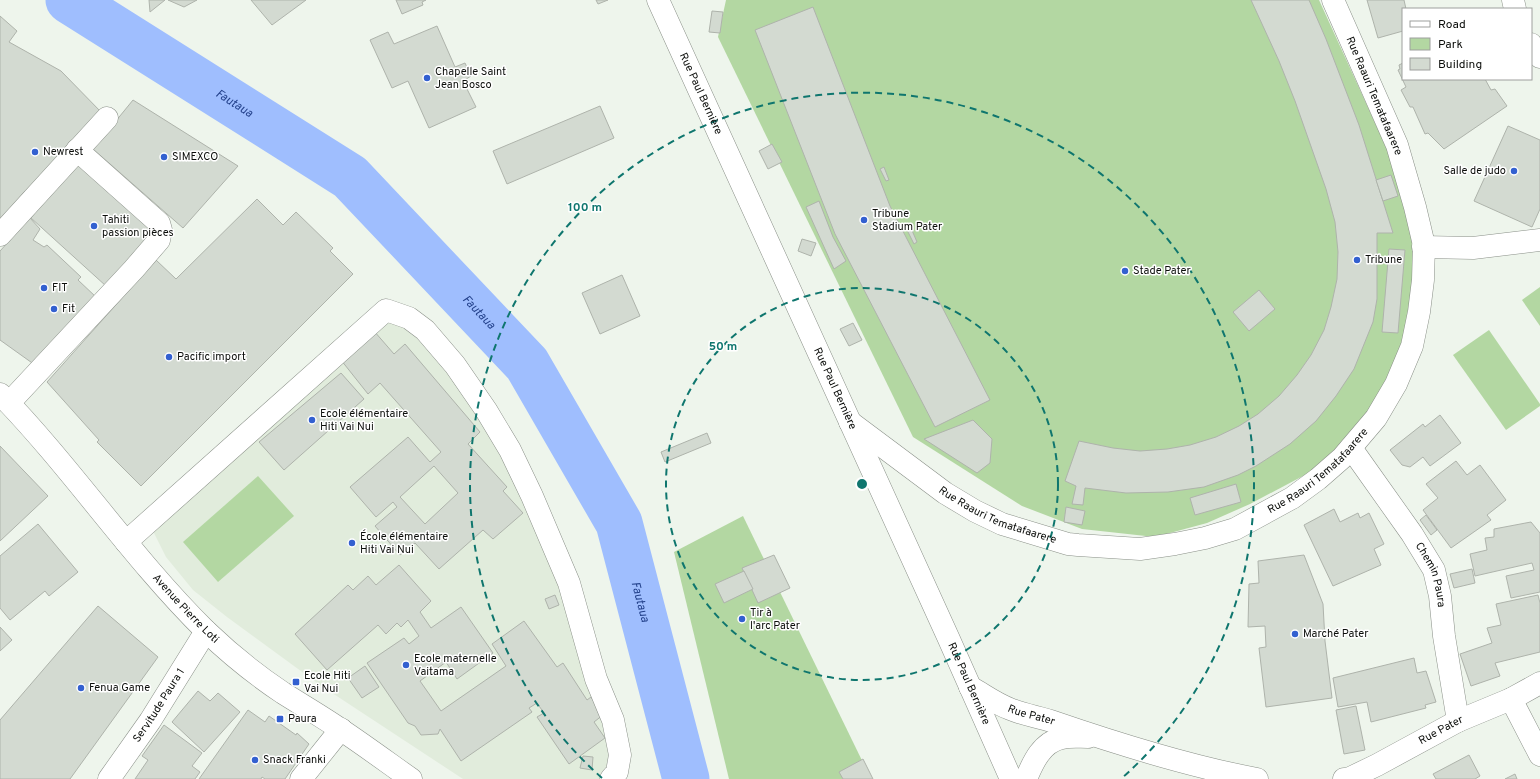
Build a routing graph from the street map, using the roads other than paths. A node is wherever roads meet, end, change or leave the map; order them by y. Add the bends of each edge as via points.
1 (658, 0) edge
2 (1333, 0) edge
3 (1532, 45) edge
4 (1540, 57) edge
5 (107, 118) dead end
6 (77, 150) junction
7 (0, 235) edge
8 (1540, 240) edge
9 (1423, 247) junction
10 (4, 399) edge
11 (850, 422) junction
12 (1351, 448) junction
13 (126, 542) junction
14 (206, 631) junction
15 (1540, 683) edge
16 (970, 687) junction
17 (1511, 699) junction
18 (1458, 721) junction
19 (341, 729) junction
20 (1096, 736) junction
21 (1540, 755) edge
22 (109, 779) edge
23 (301, 779) edge
24 (411, 779) edge
25 (611, 779) edge
26 (1011, 779) edge
27 (1026, 779) edge
28 (1257, 779) edge
29 (1344, 779) edge

1 - 11 street, Rue Paul Bernière
2 - 9 street, Rue Raauri Tematafaarere via 1397,145 1415,207
3 - 4 street
5 - 6 street
6 - 7 street
6 - 10 street via 159,223 159,240 134,270
8 - 9 street via 1473,248
9 - 12 street, Rue Raauri Tematafaarere via 1423,280 1412,346 1396,384 1376,418
10 - 13 street, Avenue Pierre Loti via 25,419
11 - 12 street, Rue Raauri Tematafaarere via 945,493 1002,524 1068,544 1140,549 1205,538 1235,529 1292,498 1318,479
11 - 16 street, Rue Paul Bernière
12 - 18 street, Chemin Paura via 1412,534 1434,570
13 - 14 street, Avenue Pierre Loti
13 - 25 street via 386,310 409,318 425,330 455,365 510,450 532,496 569,583 596,679 613,720 620,755 617,772
14 - 19 street, Avenue Pierre Loti via 282,692
14 - 22 street, Servitude Paura 1 via 150,721
15 - 17 street, Rue Pater
16 - 20 street, Rue Pater via 1010,709
16 - 26 street, Rue Paul Bernière
17 - 18 street, Rue Pater
17 - 21 street
18 - 29 street, Rue Pater via 1377,765
19 - 23 street
19 - 24 street, Avenue Pierre Loti
20 - 27 street, Rue Pater via 1061,738 1047,745 1034,759
20 - 28 street, Rue Pater via 1219,772

